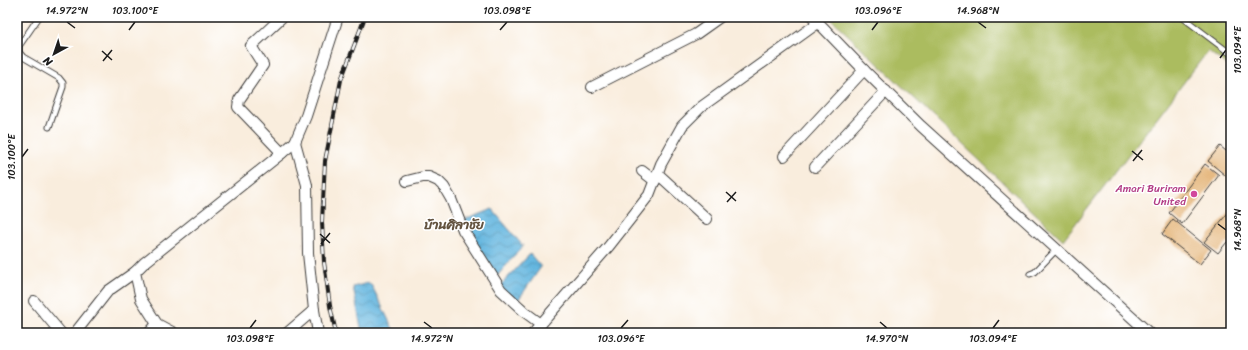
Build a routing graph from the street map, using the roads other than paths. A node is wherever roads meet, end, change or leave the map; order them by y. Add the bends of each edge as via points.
1 (39, 17) edge
2 (282, 17) edge
3 (338, 17) edge
4 (720, 17) edge
5 (1182, 17) edge
6 (815, 20) edge
7 (1231, 54) edge
8 (864, 70) junction
9 (592, 87) dead end
10 (886, 91) junction
11 (49, 127) dead end
12 (294, 142) junction
13 (282, 153) junction
14 (784, 156) dead end
15 (815, 167) dead end
16 (642, 171) dead end
17 (656, 178) junction
18 (407, 181) dead end
19 (707, 219) dead end
20 (1057, 249) junction
21 (135, 272) junction
22 (1030, 274) dead end
23 (34, 301) dead end
24 (314, 310) junction
25 (157, 324) junction
26 (541, 324) junction
27 (61, 333) edge
28 (75, 333) edge
29 (149, 333) edge
30 (174, 333) edge
31 (287, 333) edge
32 (318, 333) edge
33 (533, 333) edge
34 (1149, 333) edge

1 - 11 lane via 19,46 19,52 22,57 59,78 63,83
2 - 13 street via 251,46 263,65 239,100 238,107
3 - 12 street via 306,116
4 - 9 street via 696,34
5 - 7 lane
6 - 8 street
6 - 17 street via 701,107 682,126
8 - 10 street
8 - 14 street
10 - 15 street
10 - 20 street
12 - 13 street
12 - 24 street via 307,185 308,253
13 - 21 street
16 - 17 street
17 - 19 street
17 - 26 street via 648,195 609,246
18 - 26 street via 429,177 444,187 462,230 501,290
20 - 22 lane
20 - 34 street
21 - 25 street via 141,299
21 - 28 street via 108,291
23 - 27 street
24 - 31 street
24 - 32 street
25 - 29 street
25 - 30 street
26 - 33 street

